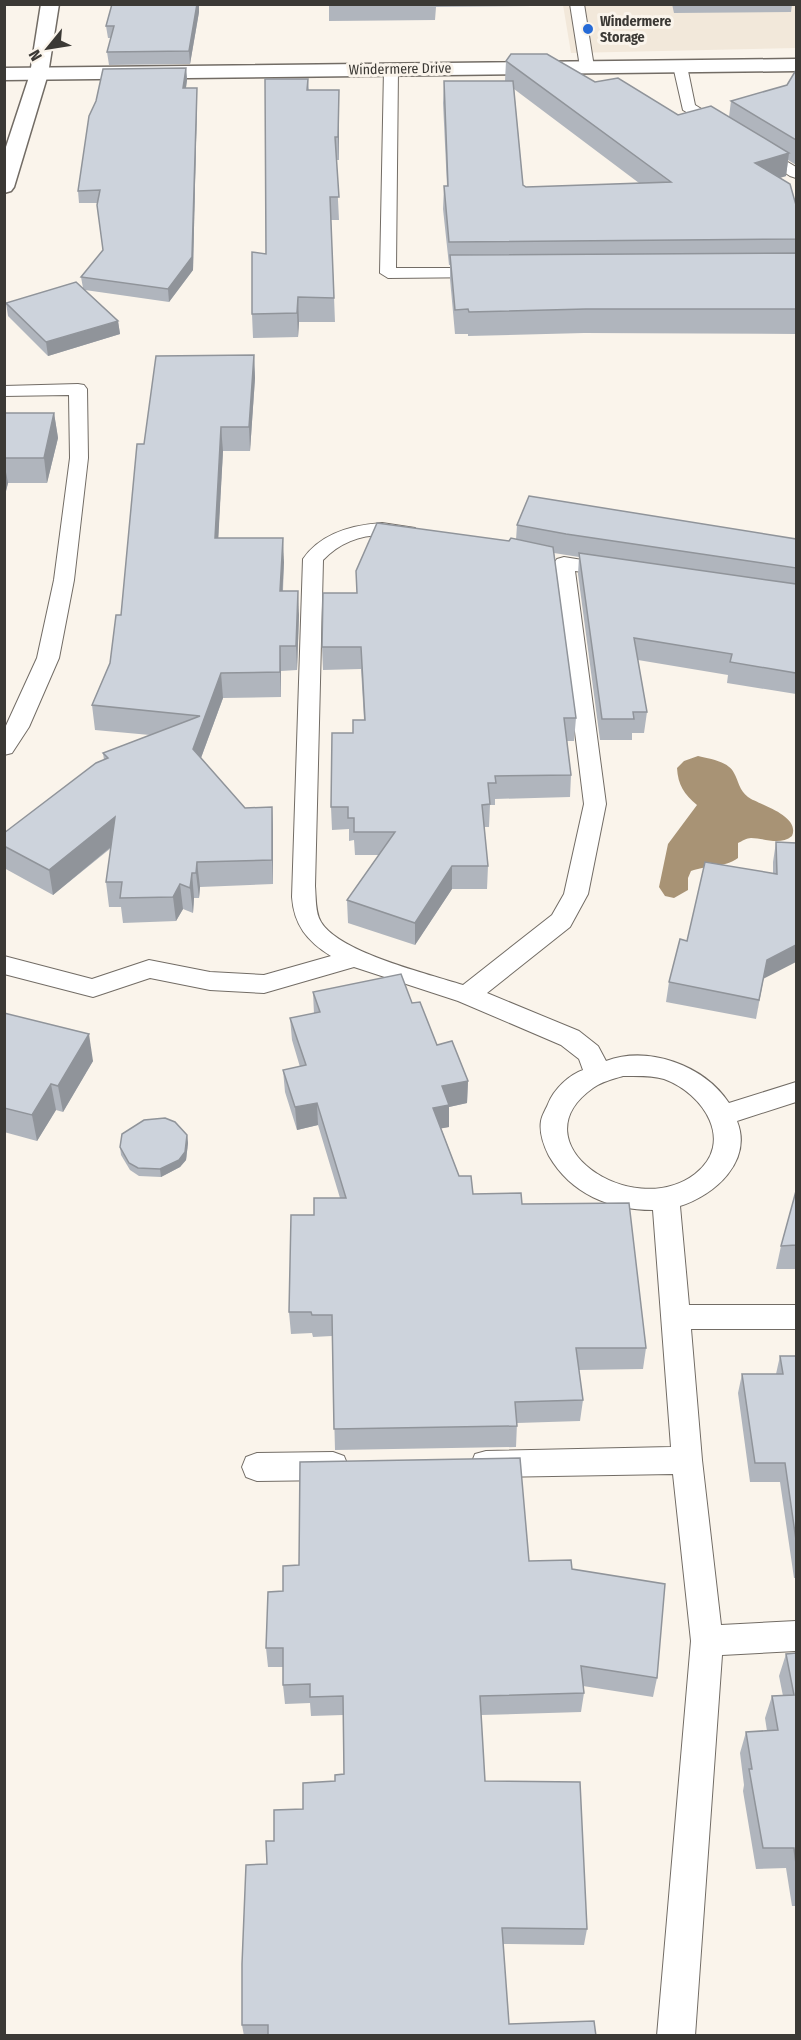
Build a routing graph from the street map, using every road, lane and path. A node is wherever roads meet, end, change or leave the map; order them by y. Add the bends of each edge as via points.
1 (50, 4) edge
2 (577, 4) edge
3 (796, 65) edge
4 (680, 66) junction
5 (587, 67) junction
6 (391, 69) junction
7 (4, 74) edge
8 (39, 74) junction
9 (8, 163) edge
10 (796, 173) edge
11 (4, 187) edge
12 (503, 273) edge
13 (4, 391) edge
14 (425, 536) edge
15 (541, 558) edge
16 (564, 563) junction
17 (634, 573) edge
18 (4, 748) edge
19 (354, 958) junction
20 (4, 965) edge
21 (467, 995) junction
22 (597, 1071) junction
23 (796, 1092) edge
24 (723, 1115) junction
25 (666, 1199) junction
26 (674, 1317) junction
27 (796, 1317) edge
28 (687, 1461) junction
29 (460, 1464) edge
30 (364, 1466) edge
31 (257, 1467) dead end
32 (796, 1636) edge
33 (707, 1641) junction
34 (676, 2036) edge

1 - 8 street
2 - 5 lane
3 - 4 street, Windermere Drive
4 - 5 street, Windermere Drive
4 - 10 lane via 688,107
5 - 6 street, Windermere Drive
6 - 8 street, Windermere Drive
6 - 12 lane via 388,273
7 - 8 street, Windermere Drive
8 - 9 street
9 - 11 street
13 - 18 lane via 78,389 80,458 64,580 48,658 18,727
14 - 19 lane via 368,529 323,546 314,559 303,886 312,928 329,944
15 - 16 lane
16 - 17 lane
16 - 21 lane via 595,804 576,894 561,921
19 - 20 lane via 264,984 210,981 149,969 93,988
19 - 21 lane
21 - 22 lane via 570,1038 589,1053
22 - 24 lane via 645,1066 671,1071 711,1097
22 - 25 lane via 575,1084 560,1100 553,1120 555,1142 565,1162 584,1180 608,1193 636,1200
23 - 24 lane
24 - 25 lane via 729,1137 724,1158 712,1176 692,1191
25 - 26 lane
26 - 27 lane
26 - 28 lane
28 - 29 lane
28 - 33 lane
30 - 31 lane
32 - 33 lane
33 - 34 lane

